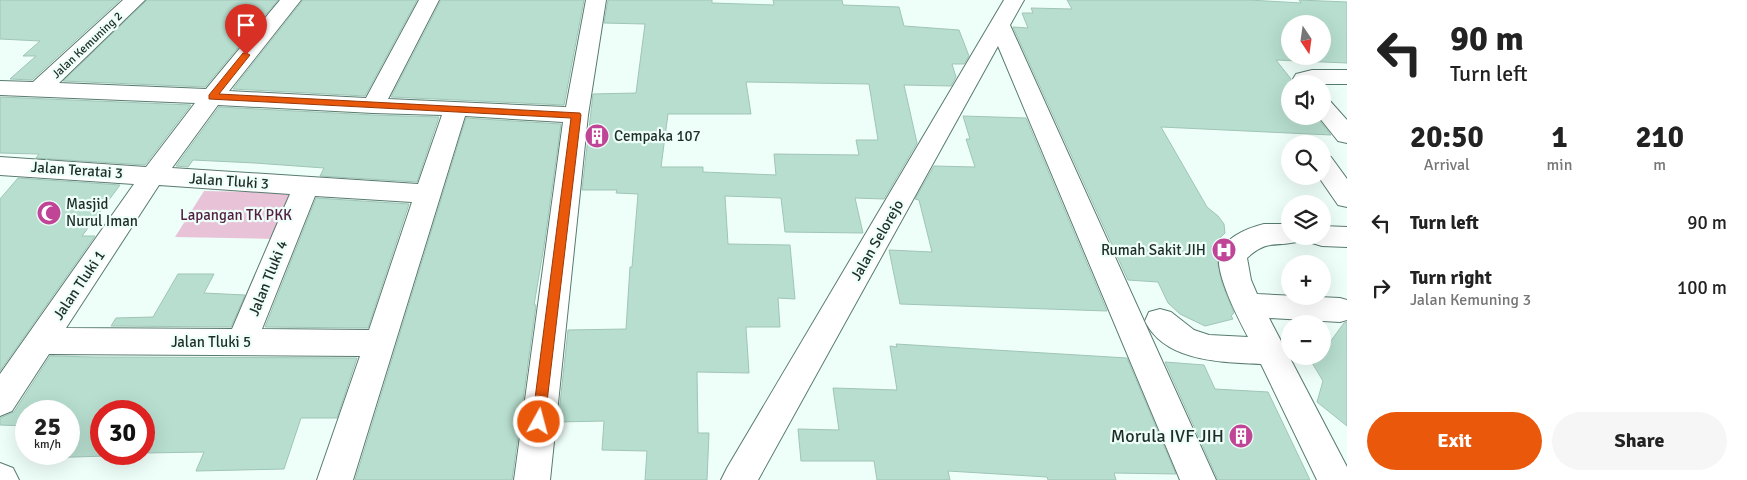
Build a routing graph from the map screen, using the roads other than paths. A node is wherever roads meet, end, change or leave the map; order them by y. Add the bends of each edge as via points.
1 (135, 0) edge
2 (291, 0) edge
3 (429, 0) edge
4 (596, 0) edge
5 (1014, 0) edge
6 (1000, 26) junction
7 (1331, 77) edge
8 (1347, 77) edge
9 (0, 88) edge
10 (39, 89) junction
11 (212, 97) junction
12 (373, 106) junction
13 (456, 108) junction
14 (576, 115) junction
15 (1331, 116) edge
16 (1347, 135) edge
17 (1331, 146) edge
18 (1347, 147) edge
19 (8, 166) edge
20 (153, 175) junction
21 (1331, 176) edge
22 (306, 187) junction
23 (0, 188) edge
24 (428, 194) junction
25 (1347, 198) edge
26 (1281, 234) edge
27 (1331, 236) edge
28 (1347, 237) edge
29 (1247, 305) junction
30 (1340, 310) dead end
31 (1160, 321) dead end
32 (42, 341) junction
33 (242, 342) junction
34 (380, 343) junction
35 (1270, 351) junction
36 (0, 401) edge
37 (335, 480) edge
38 (532, 480) edge
39 (739, 480) edge
40 (1198, 480) edge
41 (1336, 480) edge

1 - 10 street, Jalan Kemuning 2
2 - 11 street, Jalan Tluki 1
3 - 12 street
4 - 14 street
5 - 6 street, Jalan Selorejo
6 - 39 street, Jalan Selorejo
6 - 40 street
7 - 8 street
9 - 10 street
10 - 11 street
11 - 12 street
11 - 20 street, Jalan Tluki 1
12 - 13 street
13 - 14 street
13 - 24 street
14 - 38 street
15 - 16 street
17 - 18 street
19 - 20 street, Jalan Teratai 3
19 - 23 street
20 - 22 street, Jalan Tluki 3
20 - 32 street, Jalan Tluki 1
21 - 25 street
22 - 24 street, Jalan Tluki 3
22 - 33 street, Jalan Tluki 4
24 - 34 street
26 - 29 street via 1268,233 1247,240 1233,255 1237,280
27 - 28 street
29 - 30 street
29 - 35 street
31 - 35 street via 1183,339 1209,348
32 - 33 street, Jalan Tluki 5
32 - 36 street, Jalan Tluki 1
33 - 34 street, Jalan Tluki 5
34 - 37 street
35 - 41 street

